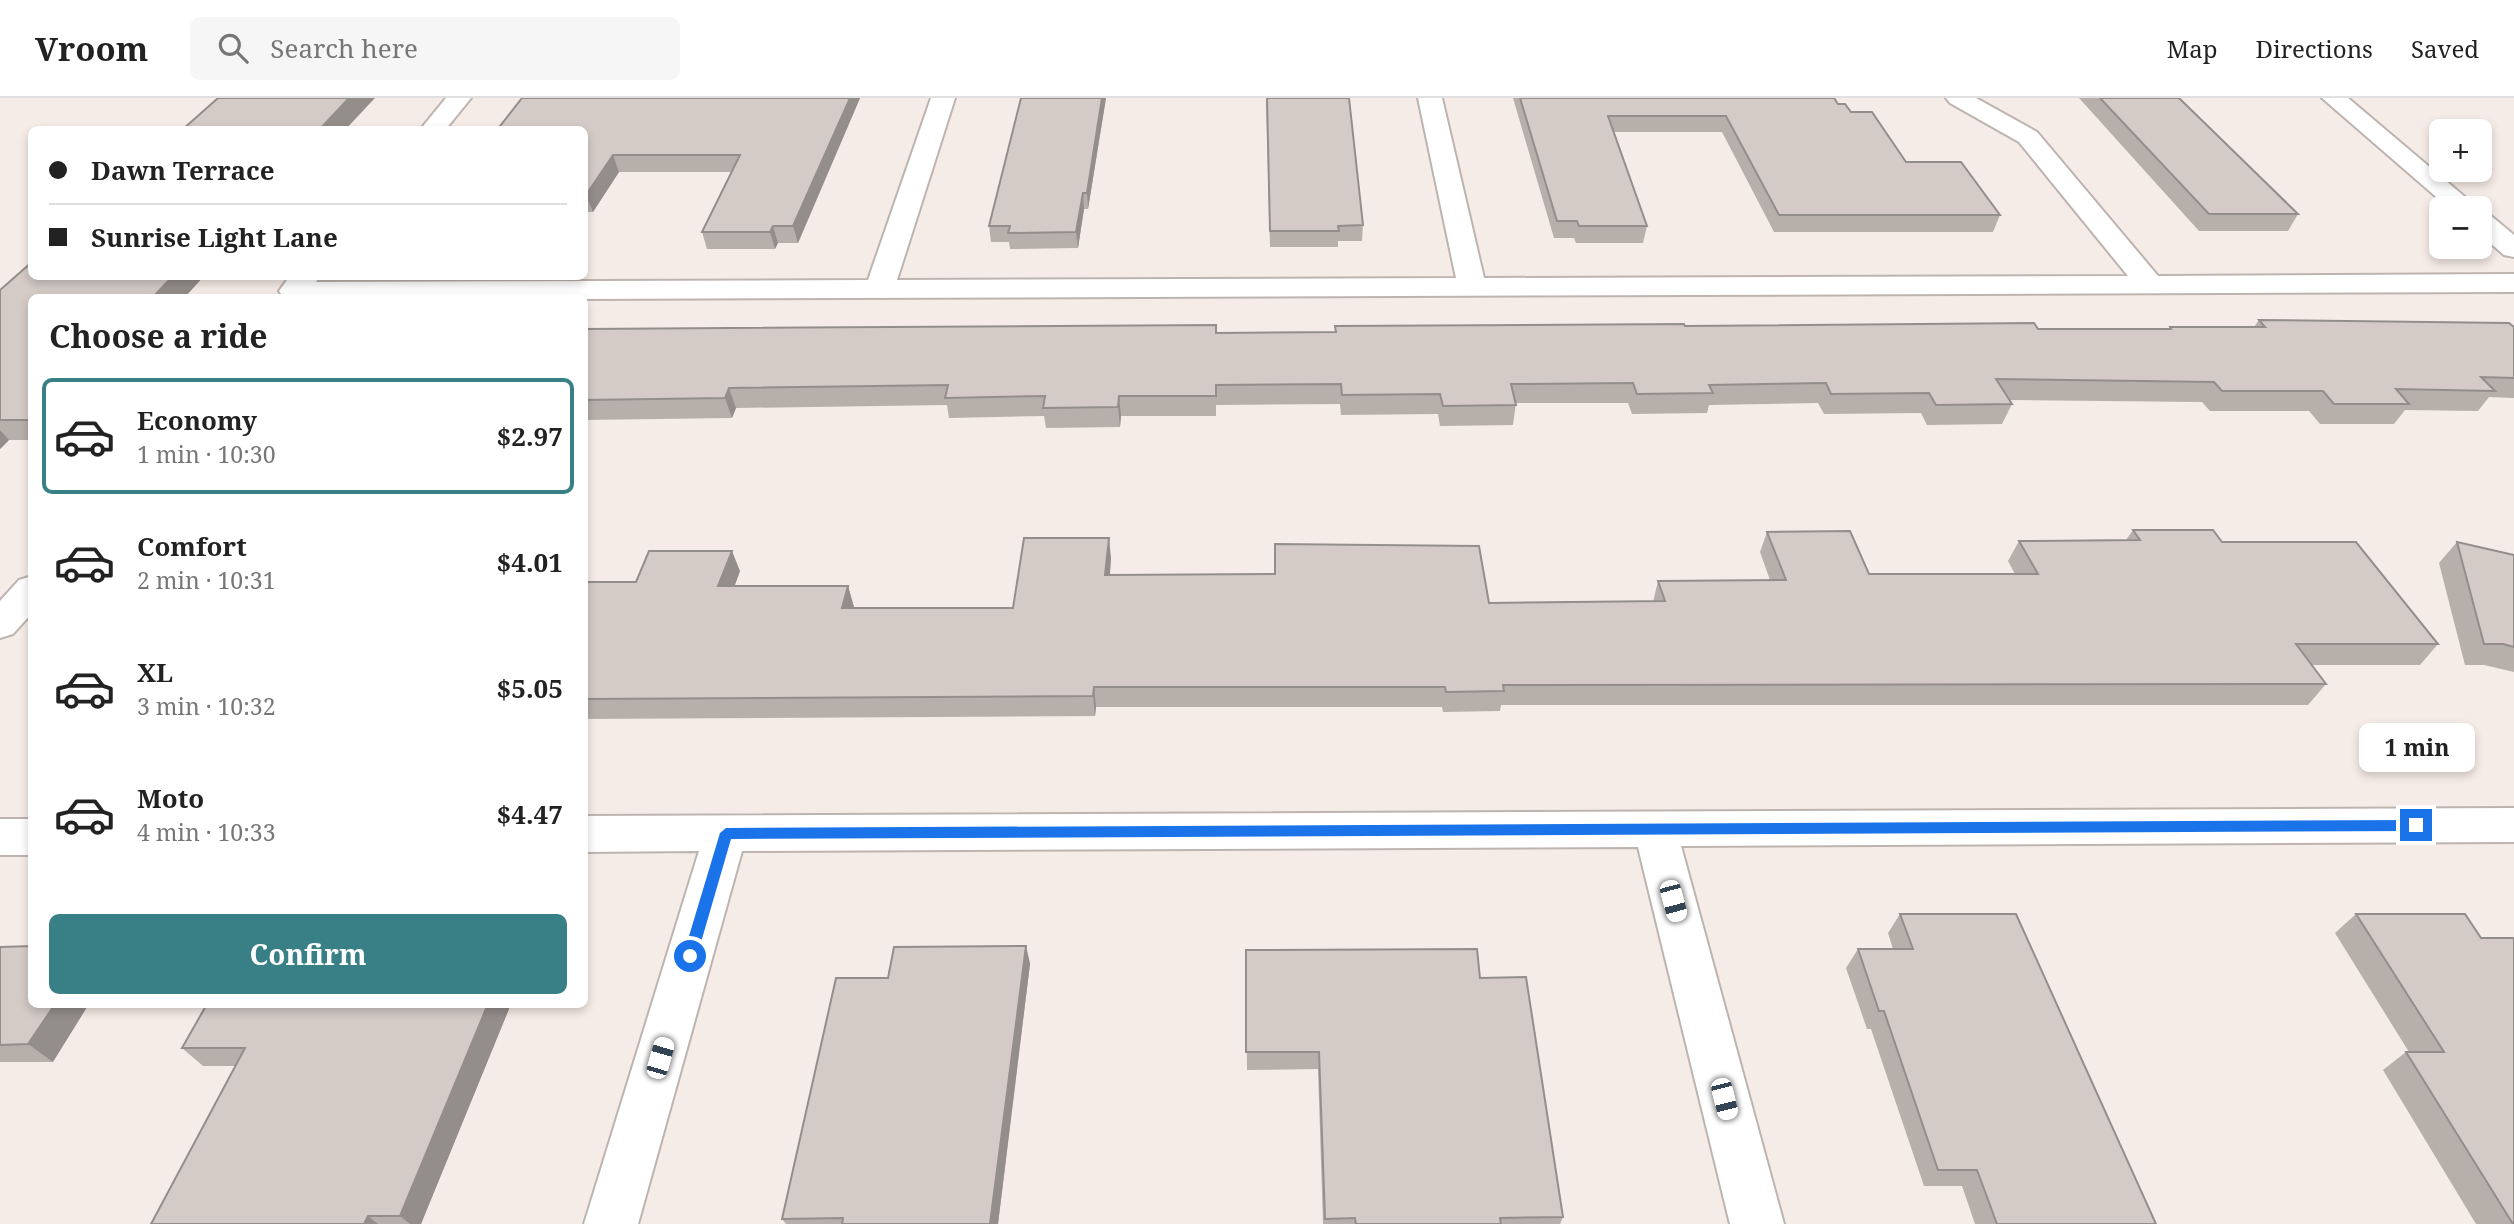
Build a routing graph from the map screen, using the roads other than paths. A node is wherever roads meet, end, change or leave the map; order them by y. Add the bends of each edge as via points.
1 (459, 98) edge
2 (943, 98) edge
3 (1430, 98) edge
4 (1958, 98) edge
5 (2334, 98) edge
6 (435, 126) edge
7 (2451, 196) edge
8 (2492, 231) edge
9 (2514, 249) edge
10 (2514, 283) edge
11 (2150, 284) junction
12 (295, 288) edge
13 (1472, 288) junction
14 (879, 290) junction
15 (28, 594) edge
16 (0, 625) edge
17 (2514, 825) edge
18 (1654, 830) junction
19 (726, 833) junction
20 (588, 834) edge
21 (0, 837) edge
22 (28, 837) edge
23 (611, 1224) edge
24 (1757, 1224) edge

1 - 6 street
2 - 14 street
3 - 13 street
4 - 11 street via 2028,137
5 - 7 street
8 - 9 street
10 - 11 street
11 - 13 street
12 - 14 street
13 - 14 street
15 - 16 street
17 - 18 street
18 - 19 street
18 - 24 street
19 - 20 street
19 - 23 street
21 - 22 street

